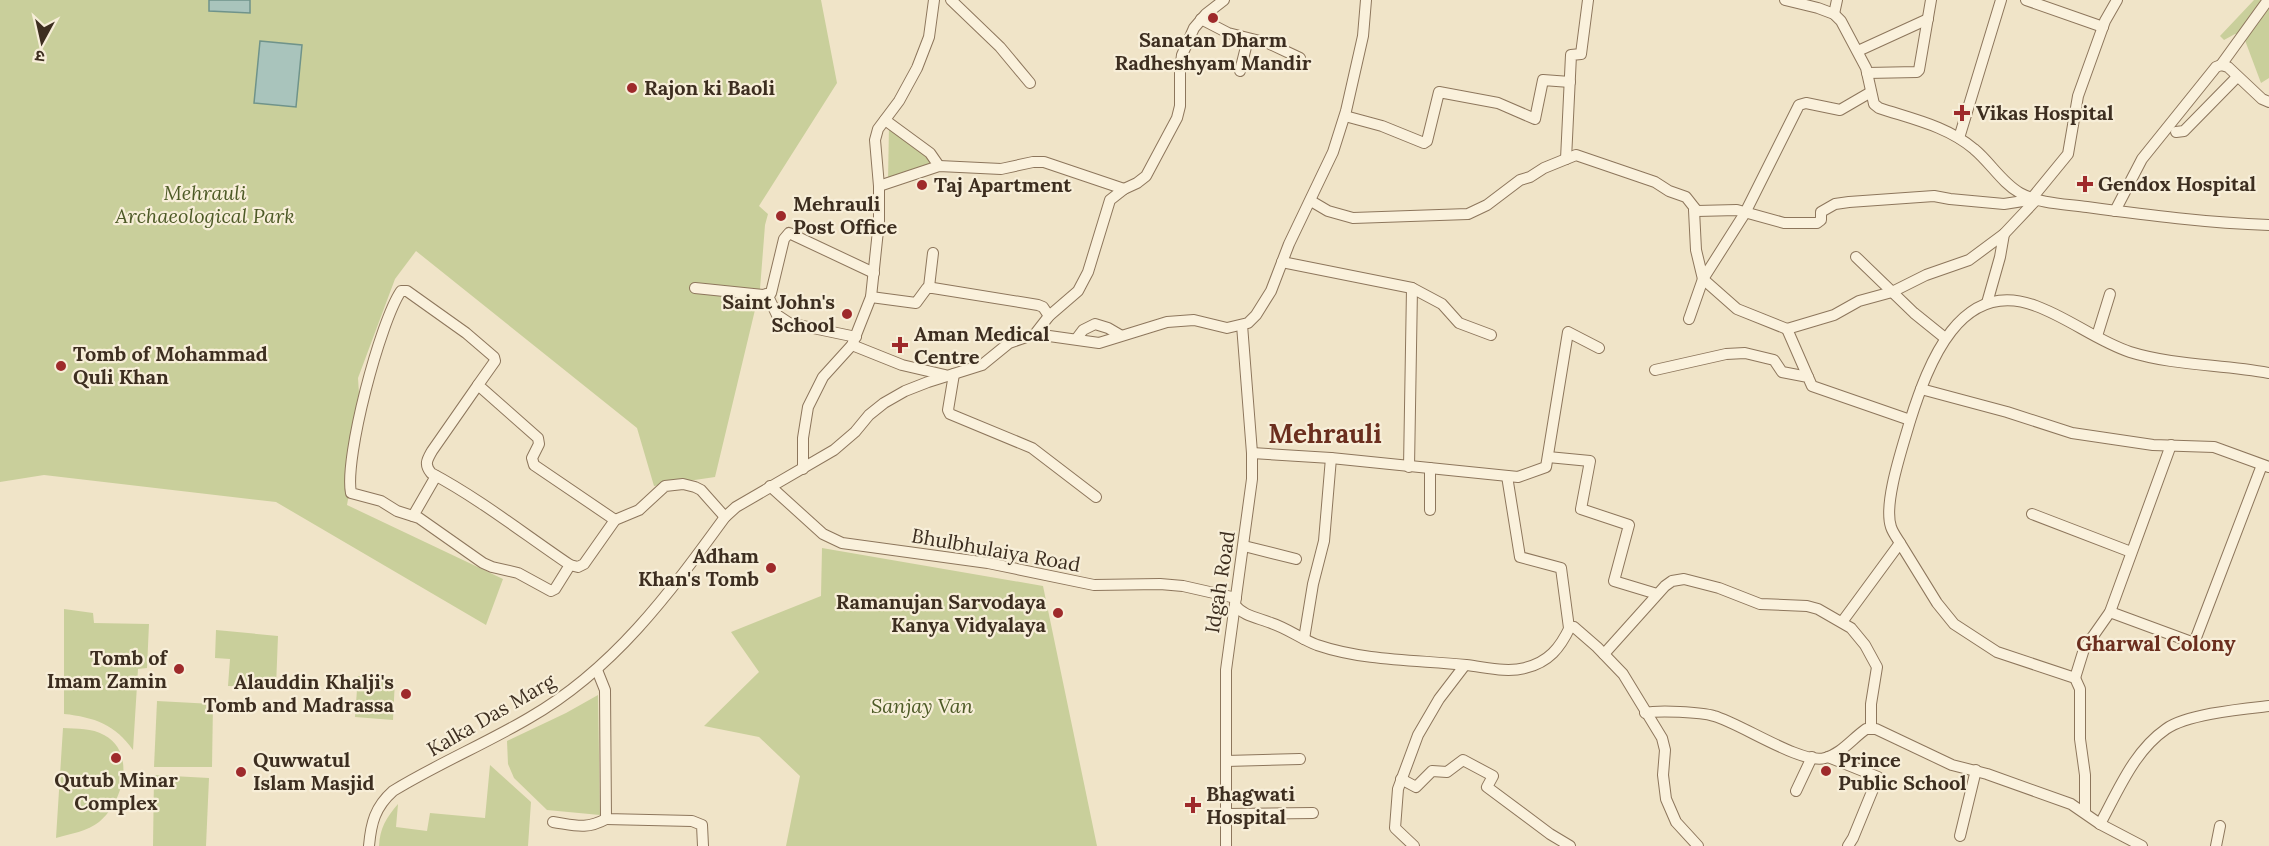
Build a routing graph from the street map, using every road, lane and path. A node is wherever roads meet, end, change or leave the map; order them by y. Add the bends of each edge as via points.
1 (933, 0) edge
2 (951, 0) edge
3 (1224, 0) edge
4 (1366, 0) edge
5 (1588, 0) edge
6 (1785, 0) edge
7 (1836, 0) edge
8 (1931, 0) edge
9 (2001, 0) edge
10 (2026, 0) edge
11 (2117, 0) edge
12 (2268, 0) edge
13 (2044, 2) edge
14 (1834, 14) junction
15 (1201, 19) junction
16 (1928, 19) junction
17 (2103, 27) junction
18 (1248, 39) junction
19 (1858, 51) junction
20 (1300, 58) dead end
21 (2221, 65) junction
22 (1240, 71) dead end
23 (1867, 72) junction
24 (2237, 77) junction
25 (1570, 82) junction
26 (1030, 83) dead end
27 (1871, 92) junction
28 (2269, 102) edge
29 (1344, 116) junction
30 (885, 120) junction
31 (2176, 132) dead end
32 (1959, 138) junction
33 (1566, 159) junction
34 (939, 165) junction
35 (879, 186) junction
36 (1124, 189) junction
37 (2034, 199) junction
38 (1311, 201) junction
39 (1694, 210) junction
40 (2115, 211) junction
41 (1745, 213) junction
42 (2269, 225) edge
43 (2004, 234) junction
44 (933, 253) dead end
45 (1856, 257) dead end
46 (1282, 262) junction
47 (874, 273) junction
48 (1703, 279) junction
49 (929, 287) junction
50 (695, 288) dead end
51 (1412, 288) junction
52 (1892, 292) junction
53 (767, 294) junction
54 (2110, 294) dead end
55 (871, 297) junction
56 (1987, 303) junction
57 (1048, 316) junction
58 (1689, 319) dead end
59 (1242, 325) junction
60 (1787, 329) junction
61 (1035, 334) junction
62 (1120, 335) junction
63 (1491, 335) dead end
64 (2097, 336) junction
65 (1077, 338) junction
66 (1945, 338) junction
67 (854, 341) junction
68 (1599, 348) dead end
69 (1655, 370) dead end
70 (2269, 373) edge
71 (951, 375) junction
72 (1808, 377) junction
73 (478, 385) junction
74 (1921, 389) junction
75 (1910, 420) junction
76 (2171, 445) junction
77 (1252, 453) junction
78 (1548, 457) junction
79 (1331, 458) junction
80 (2265, 466) edge
81 (1409, 467) junction
82 (1430, 468) junction
83 (803, 469) junction
84 (436, 476) junction
85 (1507, 476) junction
86 (770, 486) junction
87 (1096, 497) dead end
88 (1431, 510) dead end
89 (2032, 514) dead end
90 (413, 516) junction
91 (725, 517) junction
92 (615, 520) junction
93 (1900, 543) junction
94 (1244, 546) junction
95 (2131, 552) junction
96 (1296, 559) dead end
97 (570, 564) junction
98 (1657, 594) junction
99 (1236, 602) junction
100 (2110, 612) junction
101 (1842, 622) junction
102 (1569, 628) junction
103 (1304, 639) junction
104 (1604, 654) junction
105 (1465, 665) junction
106 (597, 670) junction
107 (2075, 678) junction
108 (2269, 706) edge
109 (1645, 713) junction
110 (1871, 728) junction
111 (1812, 757) junction
112 (1828, 757) junction
113 (1300, 759) dead end
114 (1226, 761) junction
115 (1976, 770) junction
116 (1401, 778) junction
117 (1796, 791) dead end
118 (2085, 812) junction
119 (1313, 813) dead end
120 (1227, 814) junction
121 (606, 819) junction
122 (553, 822) dead end
123 (2100, 824) junction
124 (2220, 826) dead end
125 (1960, 836) dead end
126 (369, 846) edge
127 (703, 846) edge
128 (1226, 846) edge
129 (1414, 846) edge
130 (1570, 846) edge
131 (1698, 846) edge
132 (1848, 846) edge
133 (2142, 846) edge
134 (2216, 846) edge

1 - 30 street via 929,37 917,68
2 - 26 street via 1000,47
3 - 15 street
4 - 29 street via 1363,36
5 - 25 street via 1581,54 1571,55
6 - 14 street
7 - 14 street
8 - 16 street
9 - 32 street
10 - 13 street
11 - 17 street
12 - 21 street
13 - 17 street
14 - 19 street
15 - 18 street
15 - 36 street via 1182,55 1177,118 1151,170
16 - 19 street
16 - 23 street via 1917,72
17 - 37 street via 2078,96 2068,154
18 - 20 street via 1268,43
18 - 22 street
19 - 23 street
21 - 24 street
21 - 40 street via 2152,145
23 - 27 street
24 - 28 street
24 - 31 street via 2184,131
25 - 29 street via 1543,81 1535,119 1498,103 1438,92 1424,143
25 - 33 street
27 - 32 street via 1879,108
27 - 41 street via 1840,110 1799,105
29 - 38 street
30 - 34 street via 930,153
30 - 35 street via 875,140
32 - 37 street via 2013,188
33 - 38 street via 1520,180 1468,214 1353,218
33 - 39 street via 1584,156 1655,182 1686,197
34 - 35 street
34 - 36 street via 1001,169 1044,162
35 - 47 street
36 - 57 street via 1110,200 1083,283
37 - 40 street
37 - 41 street via 2004,204 1934,196 1850,202 1823,210 1817,223 1784,223
37 - 43 street
38 - 46 street
39 - 41 street
39 - 48 street via 1696,250
40 - 42 street
41 - 48 street
43 - 52 street via 1969,260
43 - 56 street
44 - 49 street
45 - 52 street
46 - 51 street
46 - 59 street via 1264,305
47 - 53 street via 789,233 784,239 772,290
47 - 55 street
48 - 58 street
48 - 60 street via 1737,309
49 - 55 street via 915,303
49 - 57 street via 1038,305
50 - 53 street
51 - 63 street via 1442,304 1459,322
51 - 81 street
52 - 60 street
52 - 66 street
53 - 67 street via 777,315 789,323
54 - 64 street
55 - 67 street
56 - 64 street via 2010,300 2030,304
56 - 66 street via 1960,321
57 - 61 street
59 - 62 street via 1227,328 1183,320
59 - 77 street, Idgah Road
60 - 72 street
61 - 65 street
61 - 71 street via 1009,343 982,365
62 - 65 street via 1099,343
62 - 65 street via 1095,324
64 - 70 street via 2141,355
66 - 74 street
67 - 71 street via 902,365
67 - 83 street via 823,377 808,406 802,438
68 - 78 street via 1568,332
69 - 72 street via 1745,352 1774,360 1782,372
71 - 83 street via 905,391 877,408 847,440
71 - 87 street via 948,410 952,416 1032,448
72 - 75 street via 1812,386
73 - 84 street via 427,460 427,468
73 - 90 street via 495,362 494,357 407,291 401,291 373,363 349,483 351,493
73 - 92 street via 538,438 532,458 534,465
74 - 75 street
74 - 76 street via 2072,434
75 - 93 street via 1890,509 1892,529
76 - 80 street via 2214,447
76 - 95 street
77 - 79 street
77 - 94 street, Idgah Road
78 - 85 street via 1546,467 1518,477
78 - 98 street via 1590,461 1581,509 1629,525 1614,581
79 - 81 street
79 - 103 street via 1324,541
80 - 100 street via 2194,643
81 - 82 street
82 - 85 street
82 - 88 street
83 - 86 street
84 - 90 street
84 - 97 street via 473,496
85 - 102 street via 1520,557 1561,568
86 - 91 street, Kalka Das Marg
86 - 99 street, Bhulbhulaiya Road via 823,534 842,543 988,563 1094,585 1183,586
89 - 95 street
90 - 97 street via 483,563 518,573 551,591
91 - 92 street via 701,490 683,484 660,489 639,510
91 - 106 street, Kalka Das Marg via 651,616
92 - 97 street via 584,564
93 - 101 street
93 - 107 street via 1936,603 1954,624 1997,652
94 - 96 street
94 - 99 street, Idgah Road
95 - 100 street
98 - 101 street via 1672,580 1684,579 1760,604 1808,606
98 - 104 street
99 - 103 street, Bhulbhulaiya Road via 1244,613
99 - 114 street, Idgah Road via 1226,670
100 - 107 street via 2084,649
101 - 110 street via 1859,637 1877,667
102 - 104 street via 1574,627
102 - 105 street, Bhulbhulaiya Road via 1557,650 1534,665 1514,670
103 - 105 street, Bhulbhulaiya Road via 1332,649
104 - 109 street via 1630,683
105 - 116 street via 1418,735
106 - 121 street via 605,690
106 - 126 street, Kalka Das Marg via 530,717 393,791 374,815
107 - 118 street via 2080,689
108 - 123 street via 2199,717 2165,729 2137,759
109 - 111 street via 1713,715
109 - 131 street via 1665,744 1666,799 1676,822
110 - 112 street
110 - 115 street via 1952,765
111 - 112 street
111 - 117 street
112 - 132 street via 1878,777
113 - 114 street
114 - 120 street, Idgah Road
115 - 118 street
115 - 125 street
116 - 129 street via 1395,828
116 - 130 street via 1416,787 1432,771 1448,772 1463,760 1492,776 1487,787
118 - 123 street
119 - 120 street
120 - 128 street, Idgah Road
121 - 122 street via 586,827
121 - 127 street via 692,821 702,825
123 - 133 street
124 - 134 street

